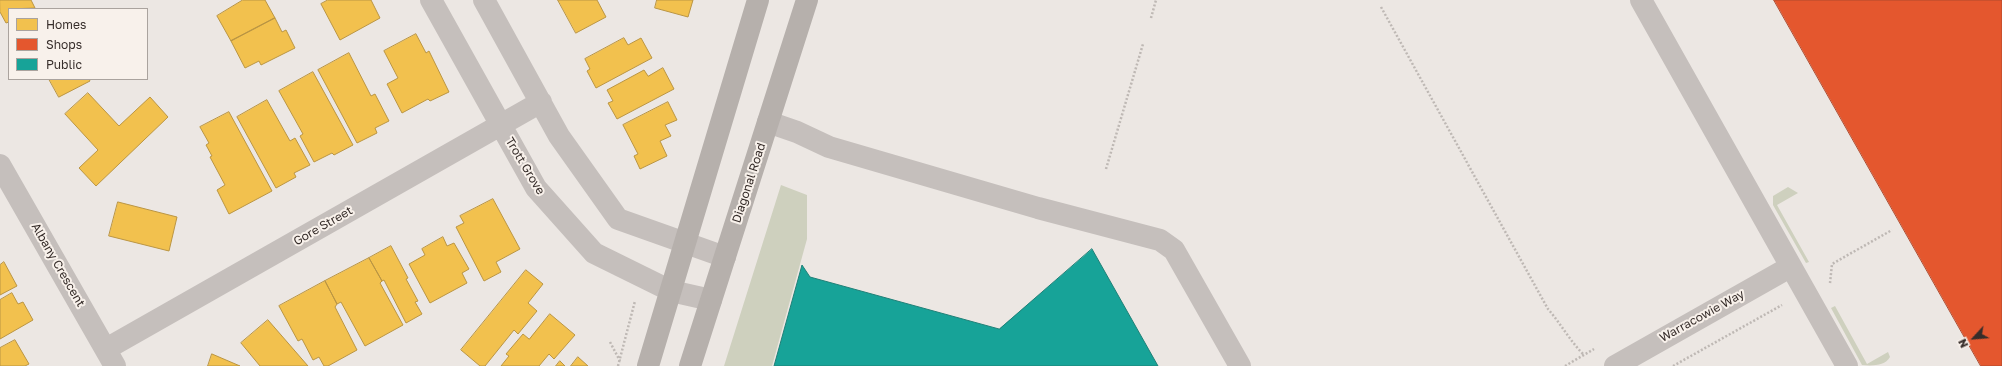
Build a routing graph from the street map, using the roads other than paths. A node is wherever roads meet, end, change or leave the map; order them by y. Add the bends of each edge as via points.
1 (431, 0) edge
2 (484, 0) edge
3 (758, 0) edge
4 (807, 0) edge
5 (1641, 0) edge
6 (541, 102) junction
7 (768, 122) junction
8 (501, 125) junction
9 (0, 165) edge
10 (683, 243) junction
11 (725, 257) junction
12 (1790, 267) junction
13 (671, 291) junction
14 (711, 300) junction
15 (110, 358) edge
16 (648, 366) edge
17 (690, 366) edge
18 (1240, 366) edge
19 (1615, 366) edge
20 (1847, 366) edge

1 - 8 street, Trott Grove
2 - 6 street
3 - 10 main road
4 - 7 main road, Diagonal Road
5 - 12 street
6 - 8 street, Gore Street
6 - 10 street via 559,136 618,219
7 - 11 main road, Diagonal Road
7 - 18 street via 829,147 1038,208 1160,240 1174,250
8 - 13 street, Trott Grove via 536,188 594,253
8 - 15 street, Gore Street
9 - 15 street, Albany Crescent
10 - 11 street
10 - 13 main road
11 - 14 main road, Diagonal Road
12 - 19 street, Warracowie Way
12 - 20 street
13 - 14 street, Trott Grove
13 - 16 main road
14 - 17 main road, Diagonal Road

